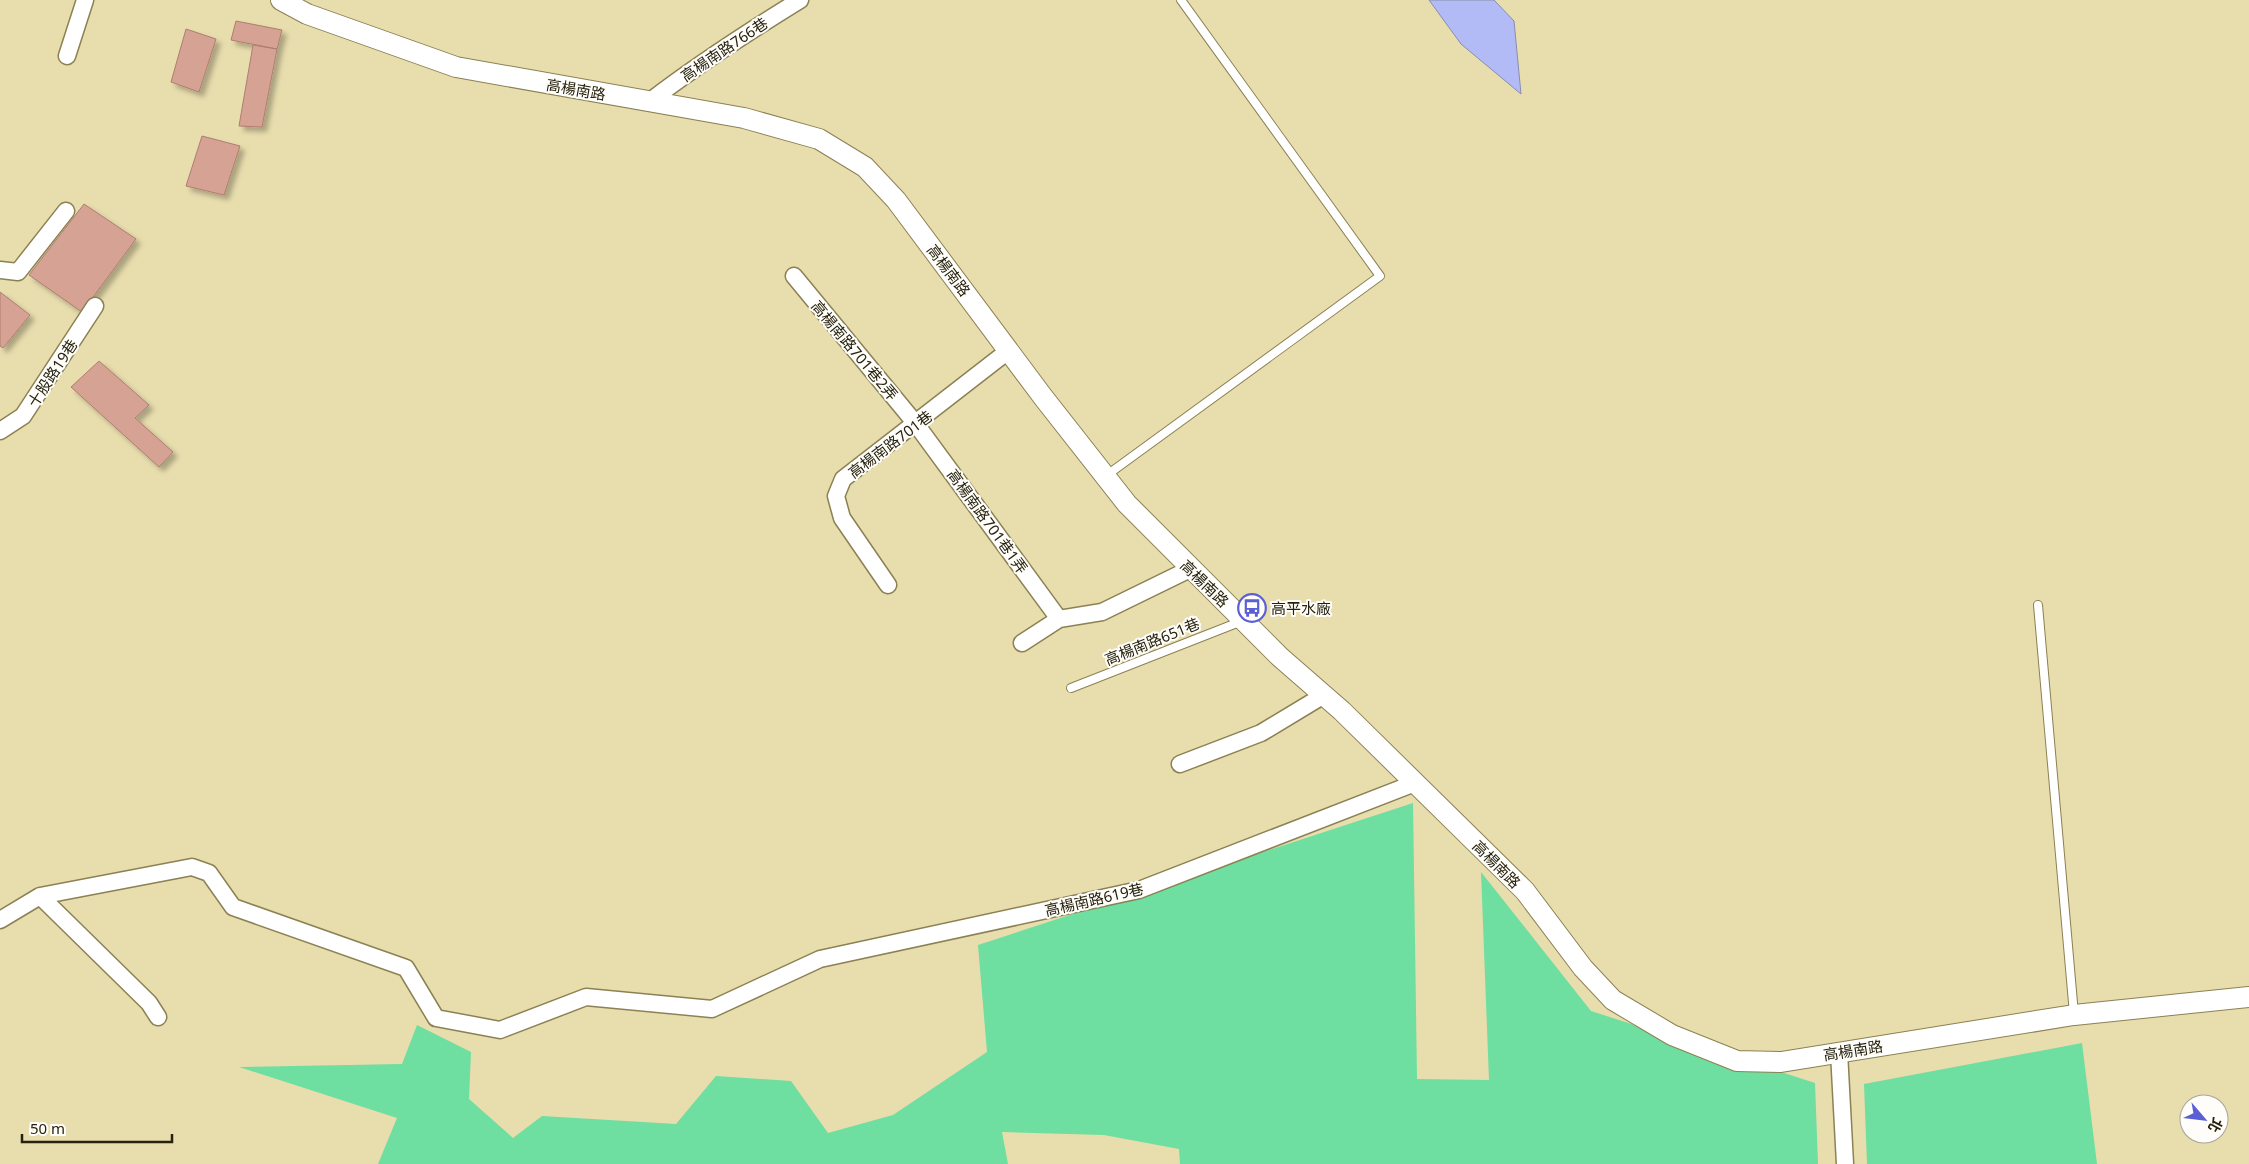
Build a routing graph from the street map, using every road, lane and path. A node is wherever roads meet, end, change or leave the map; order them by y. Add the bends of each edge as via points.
1 (85, 0) edge
2 (282, 0) edge
3 (800, 0) edge
4 (1181, 0) edge
5 (67, 56) dead end
6 (649, 102) junction
7 (66, 211) dead end
8 (0, 270) edge
9 (794, 276) dead end
10 (95, 306) dead end
11 (1008, 351) junction
12 (916, 424) junction
13 (0, 431) edge
14 (1105, 477) junction
15 (1190, 569) junction
16 (888, 585) dead end
17 (2038, 605) dead end
18 (1059, 618) junction
19 (1243, 620) junction
20 (1022, 643) dead end
21 (1071, 688) dead end
22 (1324, 695) junction
23 (1180, 764) dead end
24 (1415, 783) junction
25 (40, 896) junction
26 (0, 920) edge
27 (2249, 997) edge
28 (2074, 1015) junction
29 (158, 1018) dead end
30 (1839, 1052) junction
31 (1845, 1164) edge

1 - 5 street
2 - 6 street, 高楊南路 via 307,14 456,67
3 - 6 street, 高楊南路766巷 via 690,70
4 - 14 lane via 1380,276
6 - 11 street, 高楊南路 via 744,118 819,139 865,167 896,200
7 - 8 street via 18,272
9 - 12 street, 高楊南路701巷2弄
10 - 13 street, 十股路19巷 via 23,416
11 - 12 street, 高楊南路701巷
11 - 14 street, 高楊南路
12 - 16 street, 高楊南路701巷 via 843,479 836,496 842,518
12 - 18 street, 高楊南路701巷1弄
14 - 15 street, 高楊南路
15 - 18 street via 1102,612
15 - 19 street, 高楊南路
17 - 28 lane
18 - 20 street
19 - 21 lane, 高楊南路651巷
19 - 22 street, 高楊南路
22 - 23 street via 1261,733
22 - 24 street, 高楊南路
24 - 25 street, 高楊南路619巷 via 1139,890 820,959 712,1009 586,997 500,1030 436,1018 406,968 233,908 209,873 192,867
24 - 30 street, 高楊南路 via 1525,891 1583,968 1613,1000 1672,1035 1737,1061 1781,1062
25 - 26 street
25 - 29 street via 149,1004
27 - 28 street, 高楊南路
28 - 30 street, 高楊南路
30 - 31 street

